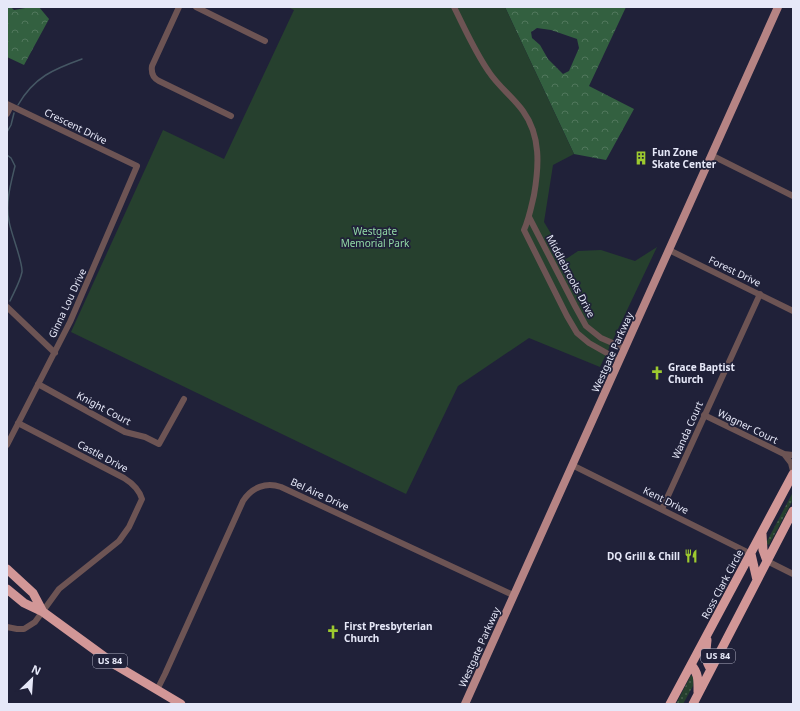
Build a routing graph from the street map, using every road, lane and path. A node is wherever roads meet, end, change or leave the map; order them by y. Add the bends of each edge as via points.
1 (178, 7) edge
2 (196, 7) edge
3 (454, 7) edge
4 (778, 7) edge
5 (265, 41) dead end
6 (9, 105) edge
7 (7, 114) edge
8 (231, 116) dead end
9 (712, 155) junction
10 (137, 166) joint
11 (793, 196) edge
12 (529, 217) junction
13 (669, 250) junction
14 (760, 294) junction
15 (7, 307) edge
16 (793, 311) edge
17 (624, 348) junction
18 (54, 352) junction
19 (619, 360) junction
20 (38, 384) junction
21 (184, 399) dead end
22 (704, 415) junction
23 (18, 423) junction
24 (7, 445) edge
25 (784, 454) junction
26 (793, 455) edge
27 (572, 465) junction
28 (793, 471) edge
29 (793, 474) edge
30 (662, 510) junction
31 (793, 511) edge
32 (762, 532) junction
33 (751, 554) junction
34 (767, 561) junction
35 (7, 569) edge
36 (793, 574) edge
37 (757, 580) junction
38 (7, 589) edge
39 (514, 595) junction
40 (43, 612) junction
41 (7, 627) edge
42 (708, 634) junction
43 (691, 665) junction
44 (711, 669) junction
45 (157, 690) junction
46 (698, 694) junction
47 (181, 704) edge
48 (464, 704) edge
49 (670, 704) edge
50 (693, 704) edge

1 - 8 street via 152,66 154,76 159,81
2 - 5 street
3 - 12 street via 485,66 519,105 532,129 538,169
4 - 9 main road, Westgate Parkway
6 - 7 street
6 - 10 street, Crescent Drive
9 - 11 street
9 - 13 main road, Westgate Parkway
10 - 18 street, Ginna Lou Drive via 84,293
12 - 17 street, Middlebrooks Drive via 586,326 601,338
12 - 19 street, Middlebrooks Drive via 524,230 577,333 589,344
13 - 14 street, Forest Drive
13 - 17 main road, Westgate Parkway
14 - 16 street, Forest Drive
14 - 22 street, Wanda Court
15 - 18 street
17 - 19 main road, Westgate Parkway
18 - 20 street, Ginna Lou Drive
19 - 27 main road, Westgate Parkway
20 - 21 street, Knight Court via 125,432 159,444
20 - 23 street, Ginna Lou Drive
22 - 25 street, Wagner Court
22 - 30 street, Wanda Court
23 - 24 street, Ginna Lou Drive
23 - 40 street, Castle Drive via 124,478 134,486 142,499 120,541 59,589
25 - 26 street, Wagner Court
25 - 28 street, Wagner Court
27 - 30 street, Kent Drive
27 - 39 main road, Westgate Parkway
29 - 32 highway, Ross Clark Circle / US 84
30 - 33 street, Kent Drive
31 - 34 highway, US 84
32 - 33 highway, Ross Clark Circle / US 84
32 - 34 highway via 763,550
33 - 37 highway
33 - 42 highway, Ross Clark Circle / US 84
34 - 36 street
34 - 37 highway, US 84
35 - 40 highway, US 84 via 33,593
37 - 44 highway, US 84
38 - 40 highway, US 84 via 24,603
39 - 45 street, Bel Aire Drive via 286,488 277,485 264,486 252,491 243,501
39 - 48 main road, Westgate Parkway
40 - 41 street via 30,626 17,630
40 - 45 highway, US 84 via 117,666
42 - 43 highway, Ross Clark Circle / US 84
42 - 44 highway via 705,658
43 - 46 highway via 697,674
43 - 49 highway, Ross Clark Circle / US 84
44 - 46 highway, US 84
45 - 47 highway, US 84
46 - 50 highway, US 84

